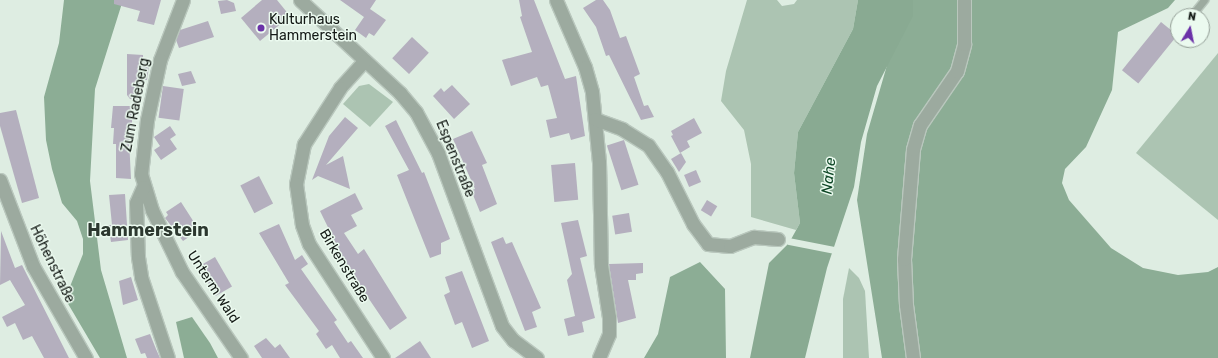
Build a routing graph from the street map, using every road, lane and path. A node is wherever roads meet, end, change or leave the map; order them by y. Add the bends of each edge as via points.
1 (183, 0) edge
2 (300, 0) edge
3 (556, 0) edge
4 (964, 0) edge
5 (1204, 0) edge
6 (1198, 8) edge
7 (364, 61) junction
8 (595, 119) junction
9 (0, 180) edge
10 (144, 187) junction
11 (778, 239) dead end
12 (86, 358) edge
13 (168, 358) edge
14 (241, 358) edge
15 (383, 358) edge
16 (537, 358) edge
17 (599, 358) edge
18 (913, 358) edge

1 - 10 street, Zum Radeberg via 160,60 146,120 141,159
2 - 7 street, Espenstraße
3 - 8 street via 585,67
4 - 18 street via 964,44 957,71 920,125 913,149 904,258 906,305
5 - 6 lane
7 - 15 street, Birkenstraße via 340,88 304,144 296,184 300,219 309,244
7 - 16 street, Espenstraße via 400,93 429,131 502,326 513,340
8 - 11 street via 622,128 648,145 667,172 693,224 708,244 722,246 754,237
8 - 17 street via 602,265 609,334
9 - 12 street, Höhenstraße via 33,266
10 - 13 street, Zum Radeberg via 136,203 138,257 141,277
10 - 14 street, Unterm Wald via 182,272

